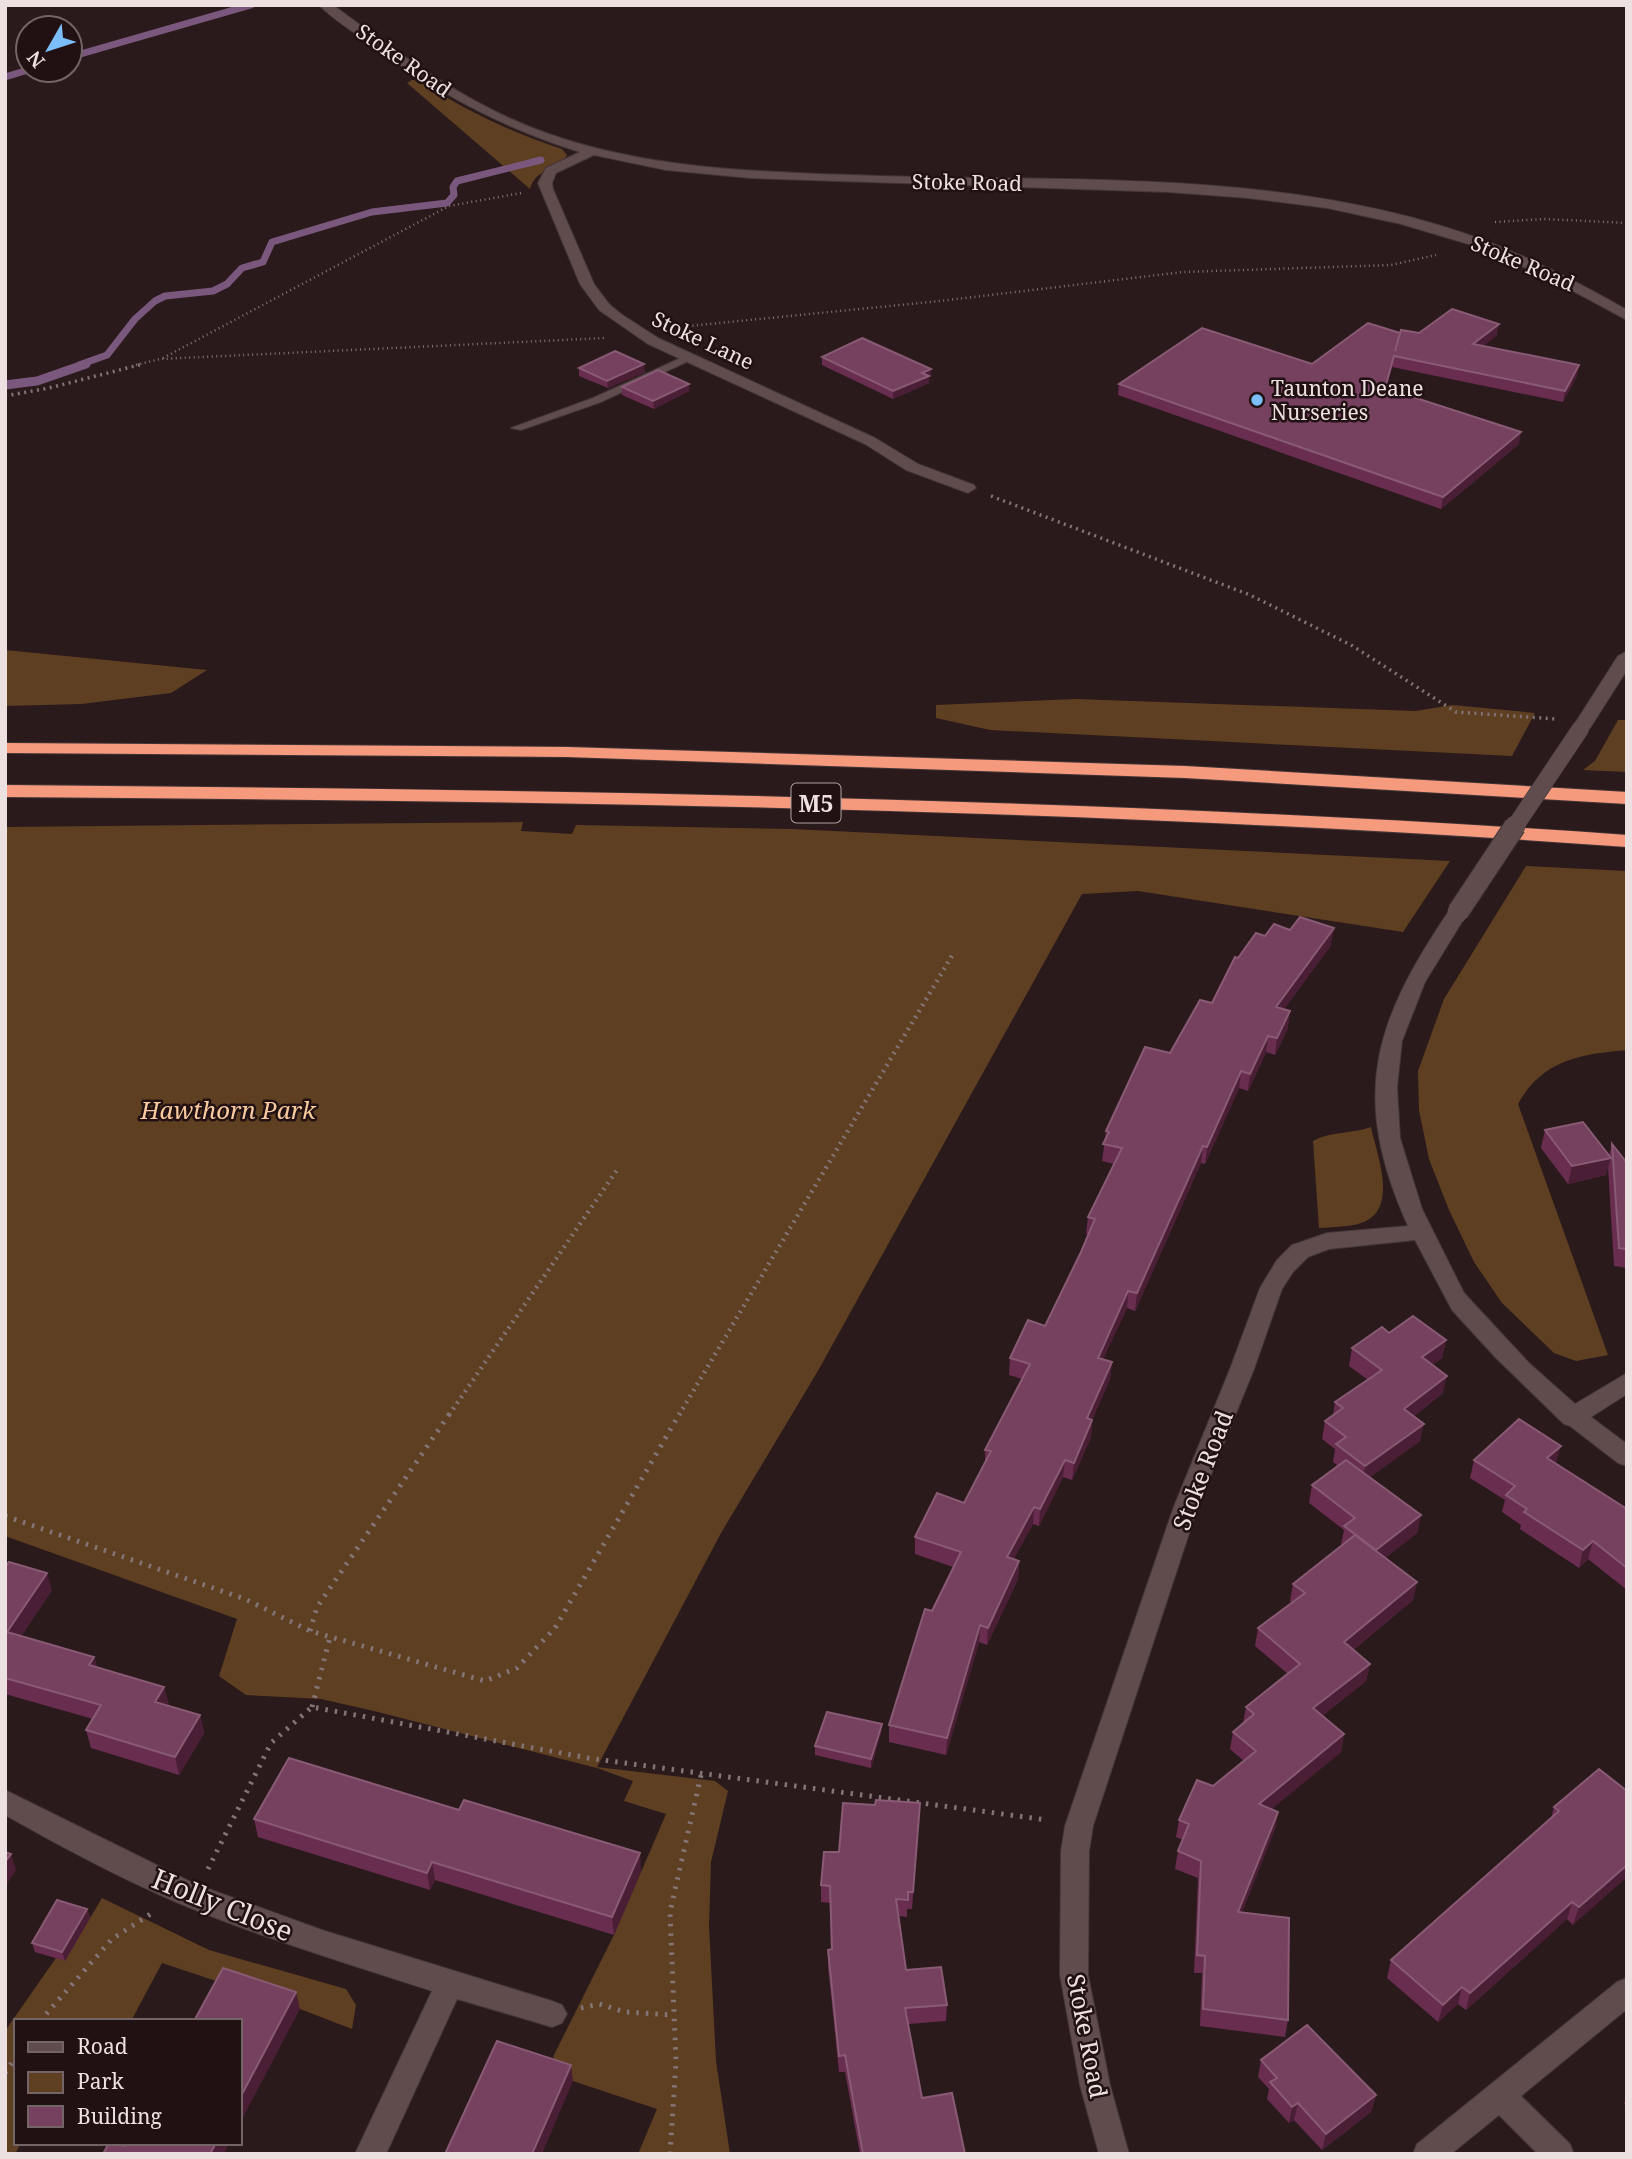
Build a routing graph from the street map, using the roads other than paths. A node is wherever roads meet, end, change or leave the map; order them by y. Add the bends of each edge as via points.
1 (325, 5) edge
2 (593, 151) junction
3 (1627, 316) edge
4 (689, 358) junction
5 (517, 428) dead end
6 (968, 488) road end
7 (1627, 656) edge
8 (5, 748) edge
9 (5, 791) edge
10 (1627, 798) edge
11 (1627, 841) edge
12 (1422, 1232) junction
13 (1627, 1382) edge
14 (1572, 1418) junction
15 (1627, 1457) edge
16 (5, 1801) edge
17 (450, 1984) junction
18 (1627, 1991) edge
19 (552, 2014) road end
20 (1499, 2095) junction
21 (370, 2154) edge
22 (1114, 2154) edge
23 (1428, 2154) edge
24 (1559, 2154) edge

1 - 2 street, Stoke Road via 465,102 549,141
2 - 3 street, Stoke Road via 634,162 734,174 1255,192 1372,212 1476,242 1581,288
2 - 4 street, Stoke Lane via 551,171 546,188 589,291 619,322
4 - 5 lane via 597,401
4 - 6 street, Stoke Lane via 870,441 912,467
7 - 12 street, bridge via 1433,948 1398,1022 1388,1057 1386,1118 1399,1183
8 - 10 highway, M5 via 567,751 1185,772
9 - 11 highway, M5 via 558,795 1137,813
12 - 14 street via 1456,1298 1524,1374
12 - 22 street, Stoke Road via 1327,1241 1300,1251 1271,1288 1185,1510 1079,1826 1073,1975
13 - 14 street
14 - 15 street
16 - 17 street, Holly Close via 185,1893
17 - 19 street, Holly Close
17 - 21 street
18 - 20 street
20 - 23 street
20 - 24 street

